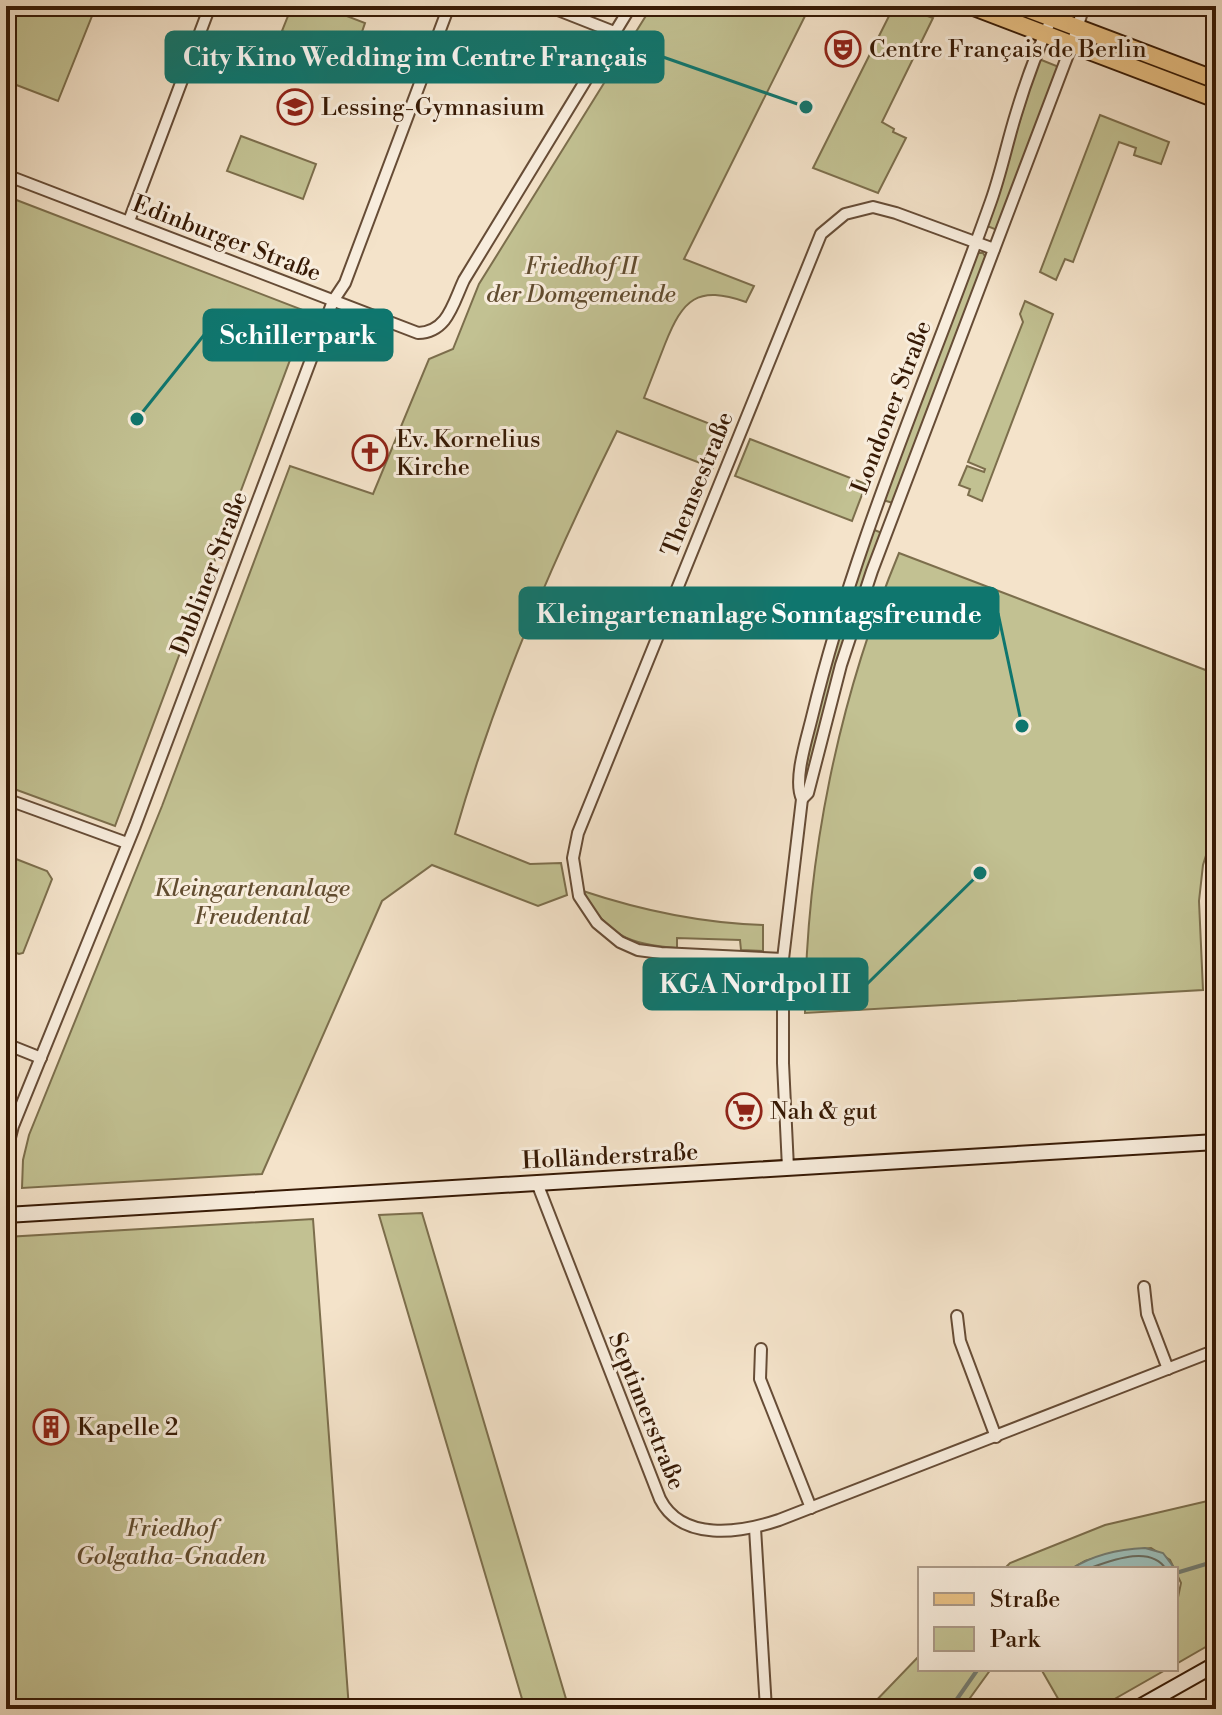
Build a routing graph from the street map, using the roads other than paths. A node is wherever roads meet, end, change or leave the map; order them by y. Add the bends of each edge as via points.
1 (210, 6) edge
2 (449, 6) edge
3 (548, 6) edge
4 (631, 6) edge
5 (971, 6) edge
6 (1020, 6) edge
7 (1084, 6) edge
8 (1051, 19) edge
9 (614, 32) junction
10 (1075, 36) junction
11 (1216, 80) edge
12 (1216, 99) edge
13 (6, 175) edge
14 (129, 221) junction
15 (975, 242) junction
16 (994, 249) junction
17 (333, 301) junction
18 (6, 799) edge
19 (802, 799) junction
20 (127, 843) junction
21 (1216, 869) edge
22 (1215, 944) edge
23 (783, 959) junction
24 (1216, 983) edge
25 (6, 1044) edge
26 (41, 1058) junction
27 (1216, 1142) edge
28 (6, 1153) edge
29 (788, 1168) junction
30 (537, 1183) junction
31 (6, 1215) edge
32 (1144, 1287) dead end
33 (957, 1316) dead end
34 (761, 1349) dead end
35 (1216, 1350) edge
36 (1168, 1369) junction
37 (996, 1437) junction
38 (811, 1508) junction
39 (755, 1528) junction
40 (1216, 1664) edge
41 (766, 1709) edge
42 (1136, 1709) edge

1 - 14 street
2 - 17 street, Dubliner Straße via 345,283
3 - 9 street
4 - 9 street
5 - 8 main road
6 - 8 main road
7 - 10 street, Londoner Straße
8 - 10 main road
8 - 15 street, Londoner Straße
9 - 17 street, Edinburger Straße via 442,325 418,333
10 - 11 main road
10 - 12 main road
10 - 16 street, Londoner Straße
13 - 14 street, Edinburger Straße
14 - 17 street, Edinburger Straße
15 - 16 street, Themsestraße
15 - 19 street, Londoner Straße via 843,602 807,738 797,790
15 - 23 street, Themsestraße via 873,207 845,214 821,234 575,844 579,896 597,923 620,942 661,953
16 - 19 street, Londoner Straße via 872,571
17 - 20 street, Dubliner Straße
18 - 20 street
19 - 23 street, Londoner Straße
20 - 26 street, Dubliner Straße
21 - 22 street
22 - 24 street
23 - 29 street, Londoner Straße
25 - 26 street
26 - 28 street, Dubliner Straße
27 - 29 street, Holländerstraße
29 - 30 street, Holländerstraße
30 - 31 street, Holländerstraße
30 - 39 street, Septimerstraße via 664,1506 695,1528
32 - 36 street via 1147,1314
33 - 37 street via 960,1341
34 - 38 street via 760,1379
35 - 36 street, Septimerstraße
36 - 37 street, Septimerstraße
37 - 38 street, Septimerstraße
38 - 39 street, Septimerstraße
39 - 41 street
40 - 42 street

